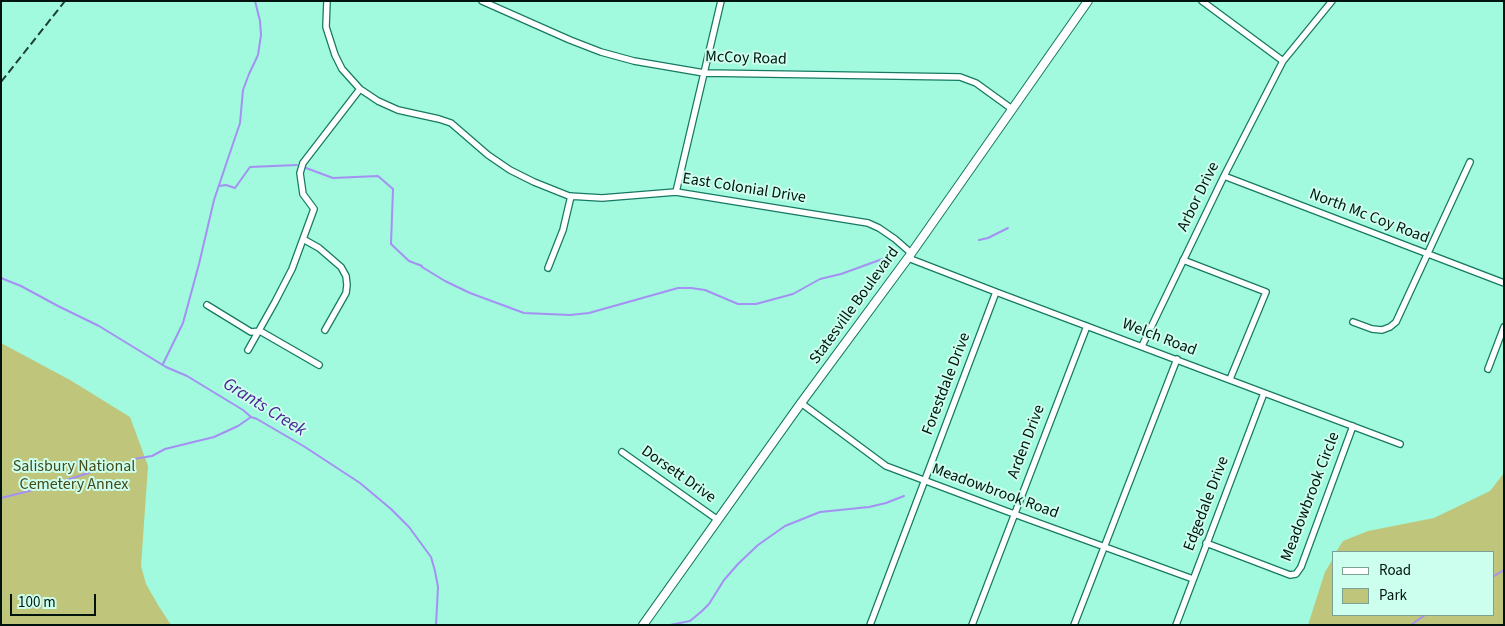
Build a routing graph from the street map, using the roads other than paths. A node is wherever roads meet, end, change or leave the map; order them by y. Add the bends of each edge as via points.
1 (327, 1) edge
2 (482, 1) edge
3 (721, 1) edge
4 (1088, 1) edge
5 (1202, 1) edge
6 (1332, 1) edge
7 (1284, 61) junction
8 (704, 72) junction
9 (360, 89) junction
10 (1012, 109) junction
11 (1470, 162) dead end
12 (1224, 176) junction
13 (676, 192) junction
14 (571, 196) junction
15 (303, 239) junction
16 (1428, 254) junction
17 (909, 255) junction
18 (1182, 260) junction
19 (548, 268) dead end
20 (1504, 283) edge
21 (996, 292) junction
22 (207, 305) dead end
23 (1353, 322) dead end
24 (1088, 326) junction
25 (1504, 327) edge
26 (325, 330) dead end
27 (260, 331) junction
28 (1142, 346) junction
29 (248, 350) dead end
30 (1176, 359) junction
31 (319, 365) dead end
32 (1488, 369) dead end
33 (1230, 379) junction
34 (1264, 393) junction
35 (801, 403) junction
36 (1353, 426) junction
37 (1400, 444) dead end
38 (622, 452) dead end
39 (925, 481) junction
40 (1014, 514) junction
41 (718, 520) junction
42 (1206, 543) junction
43 (1104, 546) junction
44 (1193, 579) junction
45 (643, 625) edge
46 (870, 625) edge
47 (972, 625) edge
48 (1074, 625) edge
49 (1176, 625) edge

1 - 9 street, East Colonial Drive via 326,27 335,55 342,69
2 - 8 street, McCoy Road via 601,52 634,61
3 - 8 street
4 - 10 main road, Statesville Boulevard
5 - 7 street
6 - 7 street, Arbor Drive
7 - 12 street, Arbor Drive
8 - 10 street, McCoy Road via 960,77 976,83
8 - 13 street
9 - 14 street, East Colonial Drive via 398,110 451,124 510,170
9 - 15 street via 302,163 303,194 314,209
10 - 17 main road, Statesville Boulevard
11 - 16 street
12 - 16 street, North Mc Coy Road
12 - 18 street, Arbor Drive
13 - 14 street, East Colonial Drive via 602,198
13 - 17 street, East Colonial Drive via 868,223 894,239
14 - 19 street
15 - 26 street via 319,248 341,267 346,276 346,294
15 - 27 street via 292,269
16 - 20 street, North Mc Coy Road
16 - 23 street via 1396,322 1382,330
17 - 21 street, Welch Road
17 - 35 main road, Statesville Boulevard
18 - 28 street, Arbor Drive
18 - 33 street via 1266,292
21 - 24 street, Welch Road
21 - 39 street, Forestdale Drive
22 - 27 street via 251,332
24 - 28 street, Welch Road
24 - 40 street, Arden Drive
25 - 32 street
27 - 29 street
27 - 31 street
28 - 30 street, Welch Road
30 - 33 street, Welch Road
30 - 43 street
33 - 34 street, Welch Road
34 - 36 street, Welch Road
34 - 42 street, Edgedale Drive
35 - 39 street, Meadowbrook Road via 886,466
35 - 41 main road, Statesville Boulevard
36 - 37 street, Welch Road
36 - 42 street, Meadowbrook Circle via 1296,574 1290,575
38 - 41 street, Dorsett Drive
39 - 40 street, Meadowbrook Road
39 - 46 street, Forestdale Drive
40 - 43 street, Meadowbrook Road
40 - 47 street, Arden Drive
41 - 45 main road, Statesville Boulevard
42 - 44 street, Edgedale Drive
43 - 44 street, Meadowbrook Road
43 - 48 street
44 - 49 street, Edgedale Drive

